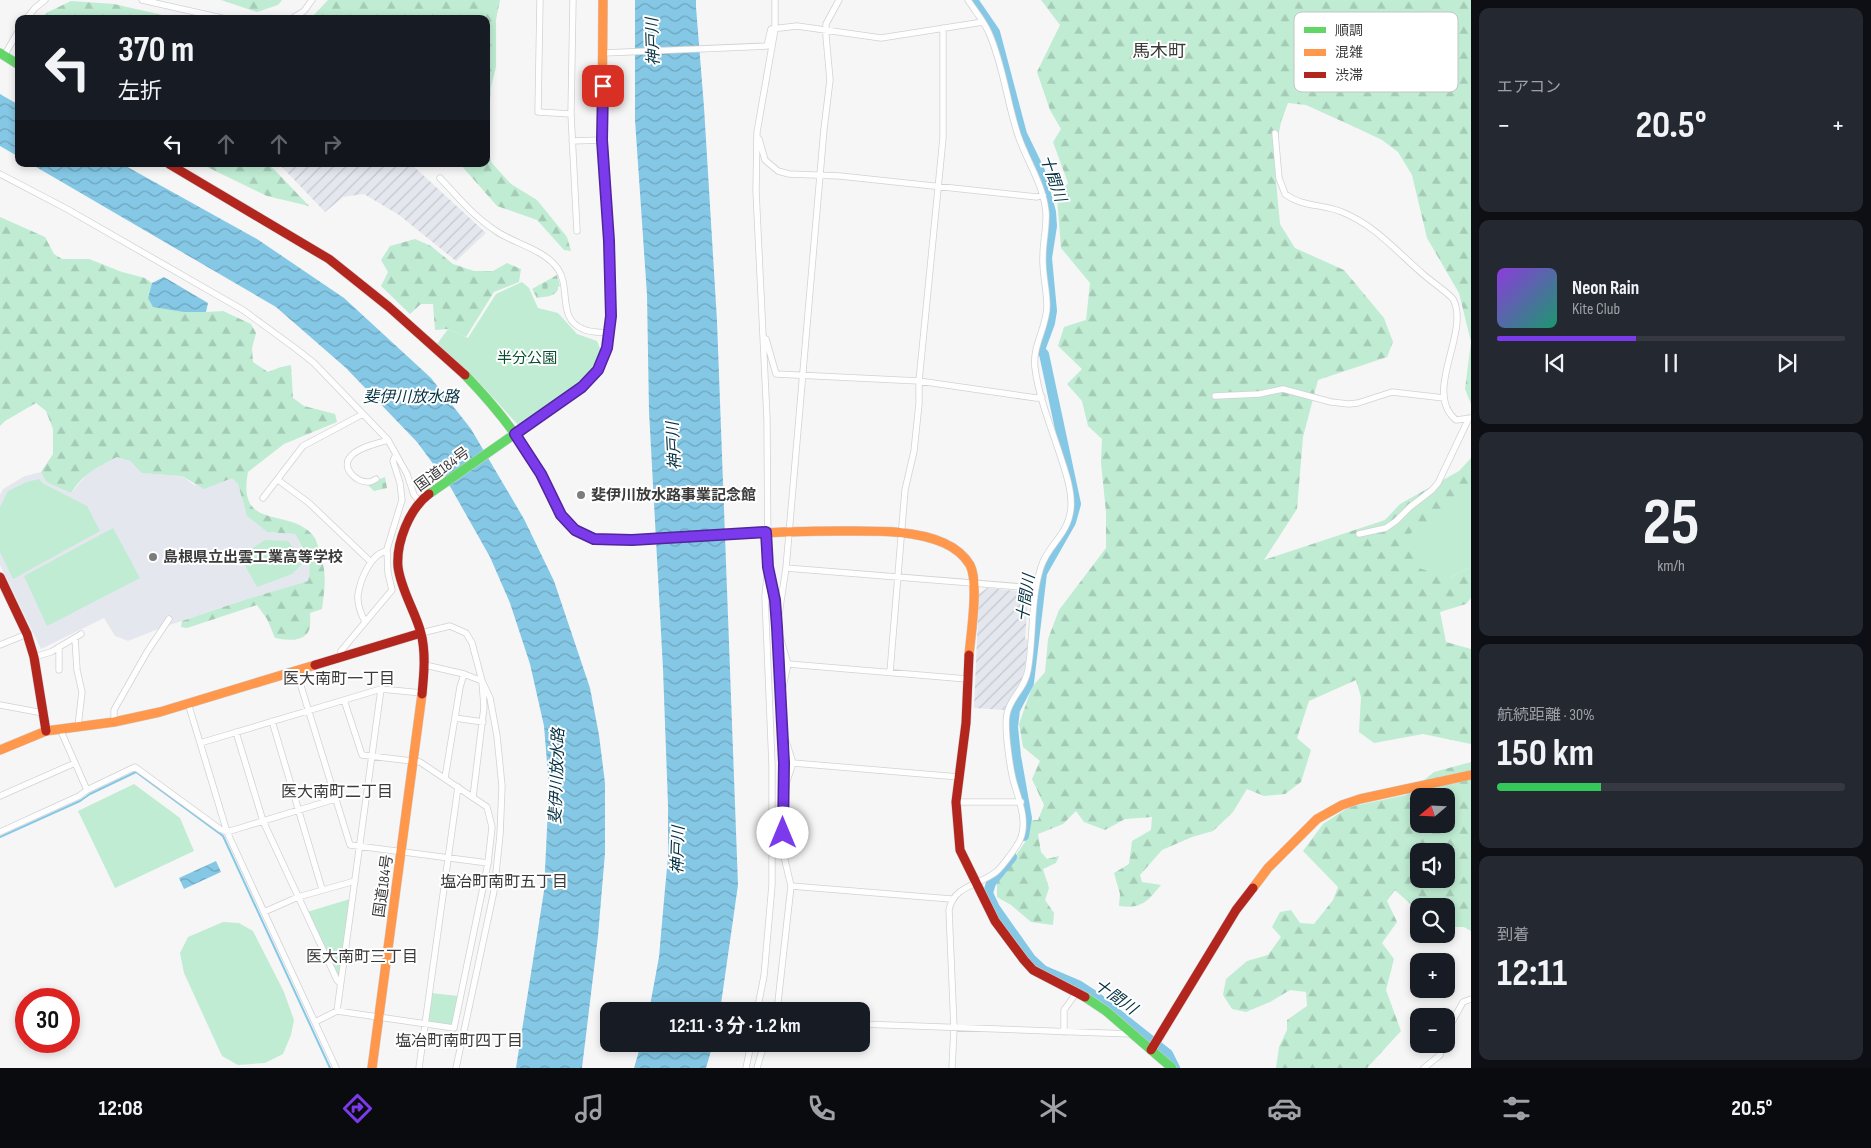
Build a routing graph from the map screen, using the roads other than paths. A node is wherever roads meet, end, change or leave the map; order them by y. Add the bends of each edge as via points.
1 (45, 0) edge
2 (142, 0) edge
3 (312, 0) edge
4 (540, 0) edge
5 (573, 0) edge
6 (603, 0) edge
7 (775, 0) edge
8 (839, 0) edge
9 (968, 0) edge
10 (29, 15) edge
11 (208, 15) edge
12 (298, 15) edge
13 (983, 22) junction
14 (775, 28) junction
15 (943, 28) junction
16 (826, 31) junction
17 (15, 36) edge
18 (606, 53) junction
19 (1, 58) edge
20 (15, 63) edge
21 (571, 114) junction
22 (757, 132) junction
23 (1275, 133) dead end
24 (602, 140) junction
25 (572, 141) junction
26 (174, 167) edge
27 (0, 174) edge
28 (820, 175) junction
29 (440, 178) dead end
30 (938, 188) junction
31 (1043, 195) junction
32 (577, 231) dead end
33 (763, 329) junction
34 (610, 333) junction
35 (802, 374) junction
36 (919, 381) junction
37 (1214, 396) dead end
38 (1042, 397) junction
39 (1444, 398) junction
40 (363, 414) junction
41 (1470, 418) edge
42 (515, 434) junction
43 (388, 440) junction
44 (396, 454) junction
45 (376, 479) dead end
46 (278, 480) junction
47 (264, 498) dead end
48 (423, 499) junction
49 (790, 531) junction
50 (762, 532) junction
51 (903, 533) junction
52 (1359, 534) dead end
53 (387, 551) junction
54 (370, 562) junction
55 (768, 567) junction
56 (786, 568) junction
57 (0, 577) edge
58 (899, 577) junction
59 (974, 583) junction
60 (1035, 588) junction
61 (169, 619) dead end
62 (365, 622) junction
63 (777, 627) junction
64 (421, 633) junction
65 (27, 634) junction
66 (81, 634) dead end
67 (75, 638) junction
68 (0, 645) edge
69 (59, 647) junction
70 (34, 657) junction
71 (340, 657) junction
72 (788, 664) junction
73 (425, 665) junction
74 (59, 670) dead end
75 (296, 670) junction
76 (890, 672) junction
77 (464, 674) junction
78 (967, 679) junction
79 (482, 681) junction
80 (381, 689) junction
81 (423, 694) junction
82 (344, 700) junction
83 (780, 700) junction
84 (188, 703) junction
85 (0, 705) edge
86 (308, 710) junction
87 (43, 713) junction
88 (455, 718) junction
89 (272, 721) junction
90 (114, 722) junction
91 (483, 722) junction
92 (78, 726) junction
93 (781, 726) junction
94 (60, 729) junction
95 (46, 731) junction
96 (236, 732) junction
97 (200, 743) junction
98 (0, 750) edge
99 (372, 756) junction
100 (414, 762) junction
101 (75, 763) junction
102 (793, 763) junction
103 (1471, 774) edge
104 (959, 777) junction
105 (445, 778) junction
106 (458, 787) junction
107 (87, 790) junction
108 (783, 794) junction
109 (0, 796) edge
110 (473, 797) junction
111 (335, 799) junction
112 (956, 802) junction
113 (1021, 802) junction
114 (299, 810) junction
115 (263, 821) junction
116 (0, 832) edge
117 (227, 832) junction
118 (360, 846) junction
119 (401, 852) junction
120 (449, 859) junction
121 (488, 863) junction
122 (355, 880) junction
123 (976, 884) junction
124 (790, 886) junction
125 (322, 889) junction
126 (298, 897) junction
127 (951, 899) junction
128 (264, 912) junction
129 (340, 983) junction
130 (1077, 992) junction
131 (1471, 999) edge
132 (759, 1002) edge
133 (779, 1002) edge
134 (337, 1011) junction
135 (1455, 1017) edge
136 (379, 1018) junction
137 (315, 1022) junction
138 (425, 1024) junction
139 (870, 1024) edge
140 (954, 1028) junction
141 (1064, 1032) junction
142 (1133, 1034) junction
143 (1150, 1050) junction
144 (749, 1052) edge
145 (762, 1052) edge
146 (1441, 1053) edge
147 (1169, 1067) edge
148 (336, 1068) edge
149 (372, 1068) edge
150 (419, 1068) edge
151 (456, 1068) edge
152 (746, 1068) edge
153 (758, 1068) edge
154 (952, 1068) edge
155 (1424, 1068) edge

1 - 10 street
2 - 11 street
3 - 12 street
4 - 21 street via 538,112
5 - 21 street
6 - 18 main road, 国道184号
7 - 14 street
8 - 16 street via 826,24
9 - 13 street
13 - 15 street
13 - 31 street via 994,47 1020,140
14 - 16 street via 797,26
14 - 18 street via 771,29 767,46
14 - 22 street
15 - 16 street via 881,38
15 - 30 street via 943,138
16 - 28 street via 830,80
17 - 19 street
18 - 24 main road, 国道184号
19 - 20 main road
21 - 25 street
22 - 28 street via 766,160 778,171
22 - 33 street via 756,191
23 - 39 street via 1279,178 1285,194 1301,203 1318,205 1359,220 1453,300 1457,333
24 - 25 street
24 - 34 main road, 国道184号 via 609,241
25 - 32 street
26 - 42 main road via 329,259 463,372
27 - 40 street via 242,310 314,363
28 - 30 street
28 - 35 street
29 - 34 street via 480,220 498,233 538,252 558,269 566,310 572,322 583,330
30 - 31 street
30 - 36 street
31 - 38 street via 1046,228 1043,268 1047,308 1034,360
33 - 35 street via 776,374
33 - 50 street via 768,468
34 - 42 main road, 国道184号 via 598,370 591,378
35 - 36 street
35 - 49 street
36 - 38 street
36 - 51 street via 914,451 905,490
37 - 39 street via 1259,394 1283,389 1349,404 1392,392
38 - 60 street via 1072,504 1068,524 1042,564
39 - 41 street via 1450,415 1456,420
40 - 43 street
40 - 46 street via 303,446
41 - 52 street via 1432,490 1386,528
42 - 48 main road, 国道184号
42 - 50 main road via 541,474 561,515 575,530 594,539 632,540
43 - 44 street
43 - 45 street via 357,452 350,456 348,462 351,474 358,479 369,482
44 - 48 street via 414,495
44 - 53 street via 393,461 402,500
46 - 47 street
46 - 54 street via 309,503
48 - 64 main road, 国道184号 via 406,524 398,566
49 - 50 main road
49 - 51 main road
49 - 56 street
50 - 55 street
51 - 58 street
51 - 59 main road via 953,548 970,565
53 - 54 street
53 - 62 street via 392,590
54 - 62 street via 358,596
55 - 63 street
55 - 132 street via 765,596 772,765 772,885
56 - 58 street
56 - 63 street
57 - 65 main road
58 - 59 street
58 - 76 street
59 - 60 street
59 - 78 main road
60 - 113 street via 1029,668 1025,683 1006,715 1013,781
61 - 90 street via 146,652 114,710
62 - 71 street via 340,651
63 - 72 street
63 - 83 street
64 - 71 main road
64 - 73 main road, 国道184号
64 - 79 street via 450,626 466,633 472,643
65 - 68 street
65 - 70 main road
66 - 67 street
67 - 69 street
67 - 92 street via 82,692
69 - 70 street
69 - 74 street
70 - 87 main road
71 - 75 main road
72 - 76 street
72 - 83 street
73 - 77 street
73 - 81 main road, 国道184号
75 - 84 main road
75 - 86 street
76 - 78 street
77 - 79 street
77 - 88 street
78 - 104 main road via 966,723
79 - 91 street
79 - 151 street via 490,698 497,736 502,786 500,835 494,891
80 - 81 street
80 - 82 street
80 - 99 street
81 - 100 main road, 国道184号
82 - 86 street
82 - 99 street via 362,755
83 - 93 street
84 - 90 main road
84 - 97 street
85 - 87 street
86 - 89 street
86 - 111 street
87 - 95 main road
88 - 91 street
88 - 105 street
89 - 96 street
89 - 114 street
90 - 92 main road
91 - 110 street
92 - 94 main road
93 - 102 street
93 - 108 street
94 - 95 main road
94 - 101 street
95 - 98 main road
96 - 97 street
96 - 115 street
97 - 117 street
99 - 100 street
99 - 118 street
100 - 105 street via 420,762
100 - 119 main road, 国道184号
101 - 107 street
101 - 109 street
102 - 104 street
102 - 108 street
103 - 143 main road via 1360,799 1317,819 1268,868 1236,910
104 - 112 main road
105 - 106 street
106 - 110 street
106 - 120 street
107 - 116 street
107 - 117 street via 135,766
108 - 124 street via 783,852
110 - 121 street via 487,807 492,827
111 - 114 street
111 - 118 street via 350,845
112 - 113 street
112 - 123 main road via 960,850
113 - 123 street via 1020,840 998,871
114 - 115 street
114 - 125 street
115 - 117 street
115 - 126 street
117 - 128 street
118 - 119 street
118 - 122 street
119 - 120 street
119 - 136 main road, 国道184号
120 - 121 street
120 - 138 street
121 - 138 street via 454,1028
122 - 125 street
122 - 129 street
123 - 127 street
123 - 130 main road via 996,921 1033,970
124 - 127 street
124 - 133 street
125 - 126 street
126 - 128 street
126 - 129 street
127 - 140 street
128 - 137 street
129 - 134 street
130 - 141 street via 1064,1010
130 - 142 main road
131 - 135 street via 1463,1002
134 - 136 street
134 - 137 street
136 - 138 street
136 - 149 main road, 国道184号
137 - 148 street
138 - 150 street
139 - 140 street
140 - 141 street
140 - 154 street
141 - 142 street
142 - 143 main road
143 - 147 main road
144 - 152 street
145 - 153 street
146 - 155 street

